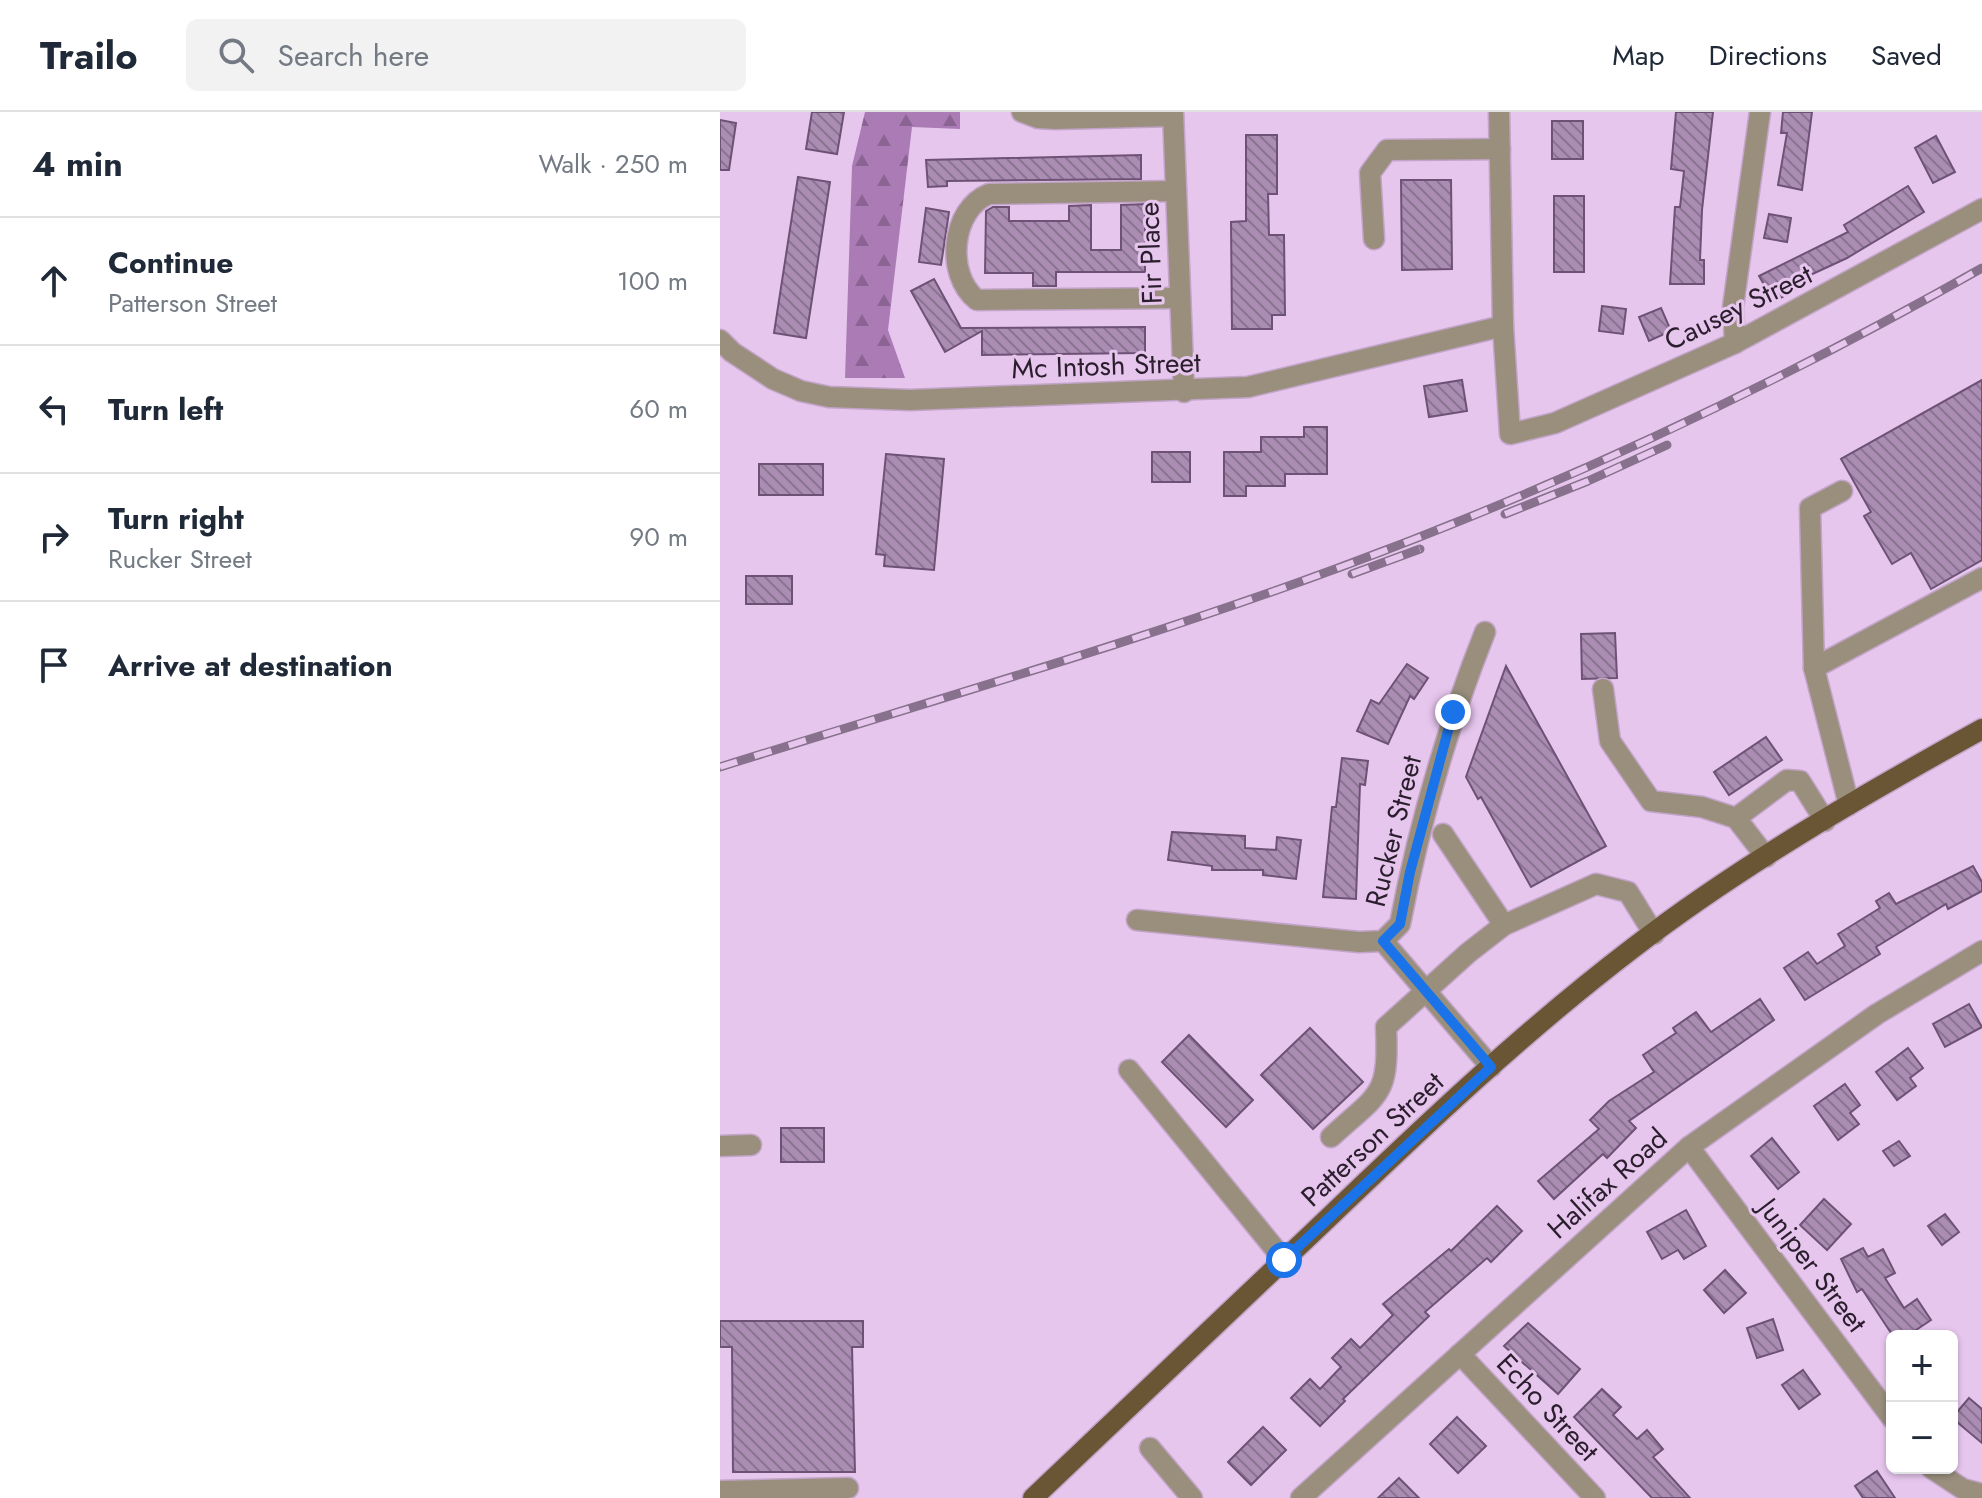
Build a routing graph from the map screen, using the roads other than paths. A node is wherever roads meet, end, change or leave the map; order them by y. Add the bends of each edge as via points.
1 (1022, 112) edge
2 (1499, 112) edge
3 (1760, 112) edge
4 (1173, 114) edge
5 (1500, 149) junction
6 (1176, 191) junction
7 (1982, 209) edge
8 (1374, 239) dead end
9 (1180, 298) junction
10 (1503, 326) junction
11 (720, 340) edge
12 (1735, 343) junction
13 (1184, 392) junction
14 (1842, 491) dead end
15 (1982, 578) edge
16 (1485, 632) dead end
17 (1814, 668) junction
18 (1603, 689) dead end
19 (1982, 729) edge
20 (1849, 805) junction
21 (1736, 818) junction
22 (1825, 821) junction
23 (1443, 834) dead end
24 (1766, 857) junction
25 (1137, 920) dead end
26 (1504, 925) junction
27 (1654, 934) junction
28 (1383, 941) junction
29 (1982, 951) edge
30 (1426, 991) junction
31 (1491, 1067) junction
32 (1129, 1070) dead end
33 (1331, 1137) dead end
34 (751, 1145) dead end
35 (720, 1146) edge
36 (1689, 1147) junction
37 (1284, 1260) junction
38 (1460, 1354) junction
39 (1886, 1410) edge
40 (1150, 1448) dead end
41 (1940, 1474) edge
42 (848, 1488) dead end
43 (720, 1491) edge
44 (1982, 1494) edge
45 (1033, 1498) edge
46 (1192, 1498) edge
47 (1301, 1498) edge
48 (1595, 1498) edge

1 - 4 street via 1047,119
2 - 5 street
3 - 12 street via 1733,307
4 - 6 street, Fir Place
5 - 8 street via 1387,150 1370,173
5 - 10 street
6 - 9 street, Fir Place
6 - 9 street via 989,194 975,200 958,230 959,271 967,292 977,300
7 - 12 street, Causey Street
9 - 13 street, Fir Place
10 - 12 street, Causey Street via 1510,434 1555,423
10 - 13 street, Mc Intosh Street via 1248,387
11 - 13 street, Mc Intosh Street via 773,379 829,397 910,400
14 - 17 street via 1810,508
15 - 17 street
16 - 28 street, Rucker Street via 1453,712 1400,924
17 - 20 street
18 - 21 street via 1610,741 1651,801 1702,807
19 - 20 main road, Patterson Street
20 - 22 main road, Patterson Street
21 - 22 street via 1787,780 1800,781
21 - 24 street
22 - 24 main road, Patterson Street
23 - 26 street
24 - 27 main road, Patterson Street
25 - 28 street, Rucker Street
26 - 27 street via 1596,884 1628,892
26 - 30 street
27 - 31 main road, Patterson Street
28 - 30 street
29 - 36 street, Halifax Road via 1877,1014
30 - 31 street
30 - 33 street via 1386,1027 1388,1072 1379,1093
31 - 37 main road, Patterson Street
32 - 37 street
34 - 35 street
36 - 38 street, Halifax Road
36 - 39 street, Juniper Street
37 - 45 main road, Patterson Street
38 - 47 street, Halifax Road
38 - 48 street, Echo Street
40 - 46 street
41 - 44 street
42 - 43 street

